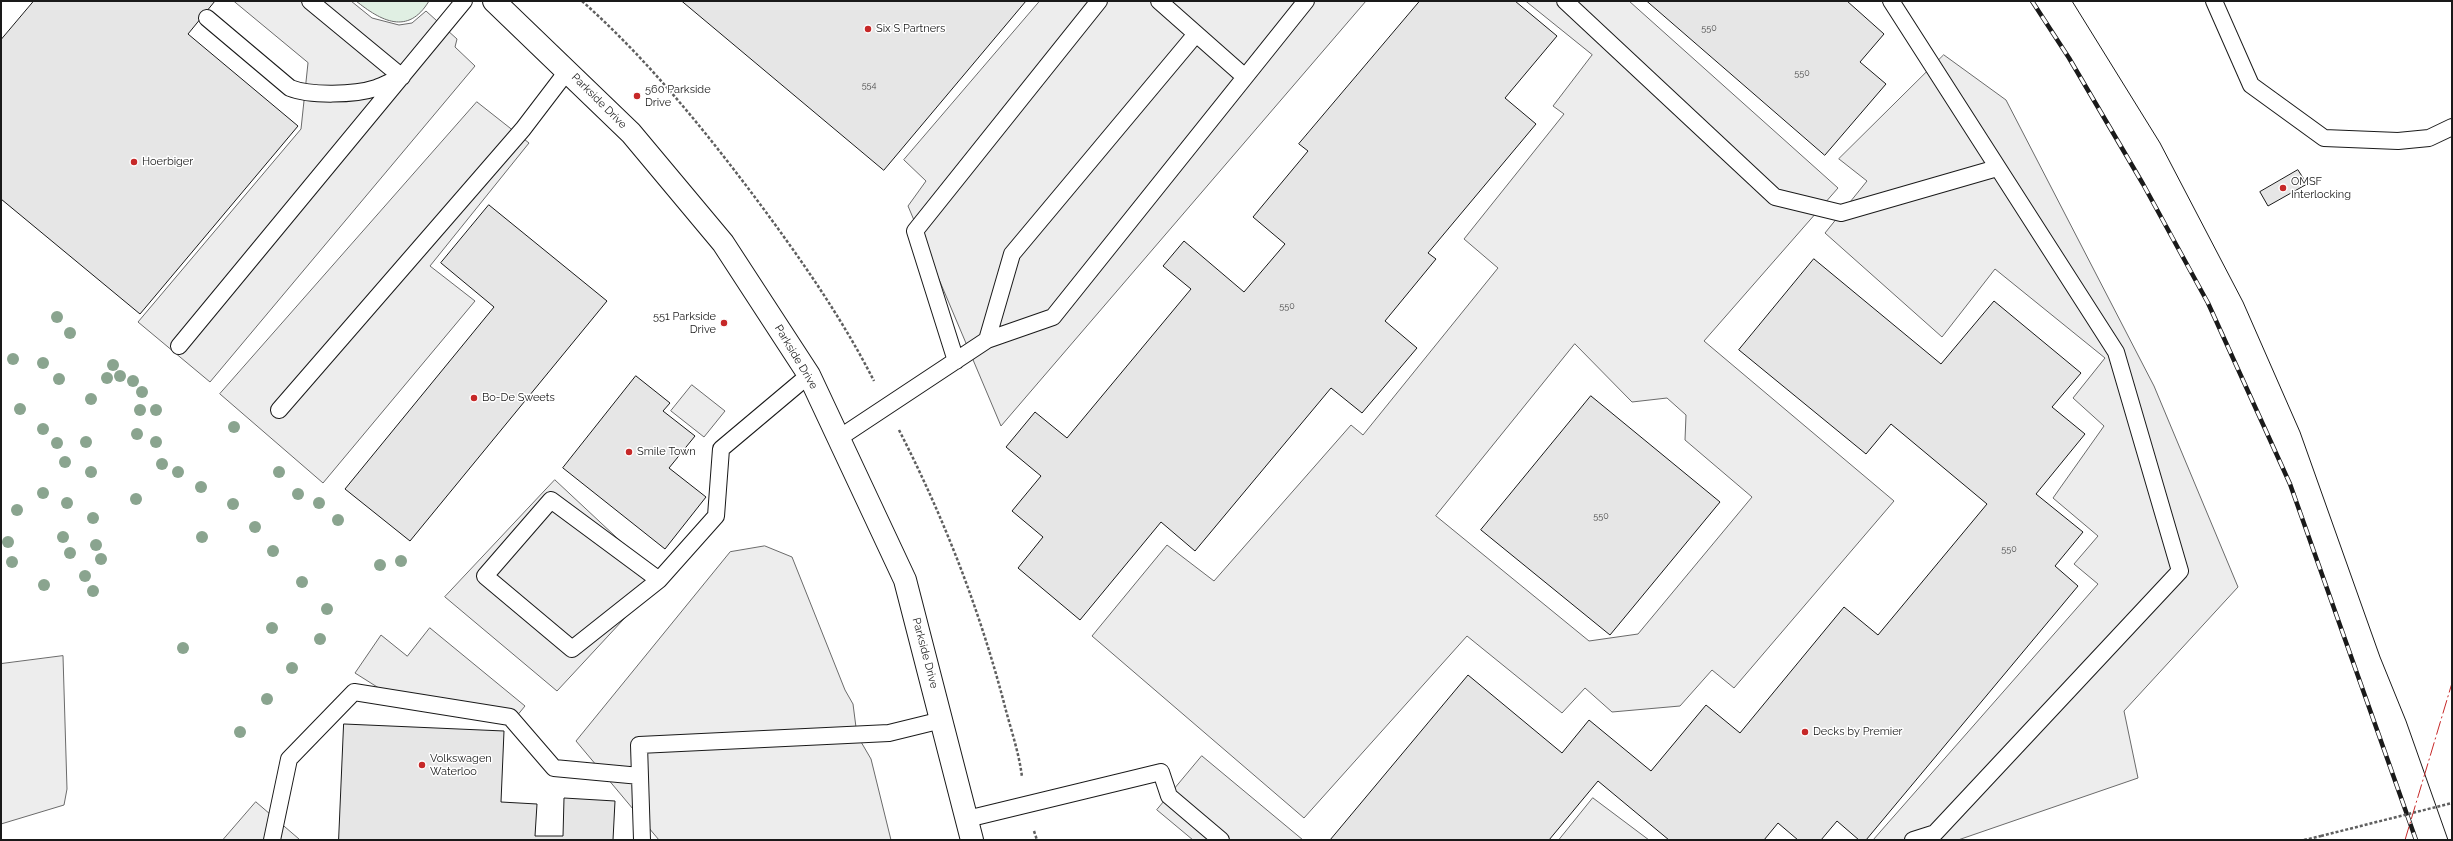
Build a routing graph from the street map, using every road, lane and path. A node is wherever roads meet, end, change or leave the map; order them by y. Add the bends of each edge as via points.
1 (310, 1) edge
2 (464, 1) edge
3 (494, 1) edge
4 (1099, 1) edge
5 (1159, 1) edge
6 (1306, 1) edge
7 (1565, 1) edge
8 (1891, 1) edge
9 (2214, 1) edge
10 (207, 18) dead end
11 (1196, 34) junction
12 (568, 70) junction
13 (402, 77) junction
14 (1245, 77) junction
15 (2452, 128) edge
16 (1997, 168) junction
17 (987, 340) junction
18 (179, 346) dead end
19 (956, 360) junction
20 (809, 375) junction
21 (279, 410) dead end
22 (839, 438) junction
23 (660, 580) junction
24 (942, 720) junction
25 (640, 776) junction
26 (2452, 802) edge
27 (967, 819) junction
28 (272, 840) edge
29 (642, 840) edge
30 (972, 840) edge
31 (1221, 840) edge
32 (1913, 840) edge
33 (2304, 840) edge

1 - 13 lane
2 - 13 lane
3 - 12 street, Parkside Drive
4 - 19 lane via 915,231
5 - 11 lane
6 - 14 lane
7 - 16 lane via 1775,197 1841,213
8 - 16 lane
9 - 15 lane via 2251,85 2324,138 2398,141 2429,138
10 - 13 lane via 290,88 301,92 354,92 375,88
11 - 14 lane
11 - 17 lane via 1012,254
12 - 20 street, Parkside Drive via 631,133 723,243
12 - 21 lane via 523,129
13 - 18 lane
14 - 17 lane via 1053,317
16 - 32 lane via 2116,352 2180,570 1935,833
17 - 19 lane
19 - 22 lane
20 - 22 street, Parkside Drive
20 - 23 lane via 721,449 716,516
22 - 24 street, Parkside Drive via 905,580
23 - 23 lane via 551,500 485,576 572,649
24 - 25 lane via 889,733 639,745
24 - 27 street, Parkside Drive
25 - 28 lane via 554,768 510,717 354,692 289,758
25 - 29 lane
26 - 33 path, bridge
27 - 30 street, Parkside Drive
27 - 31 lane via 1161,772 1169,796

